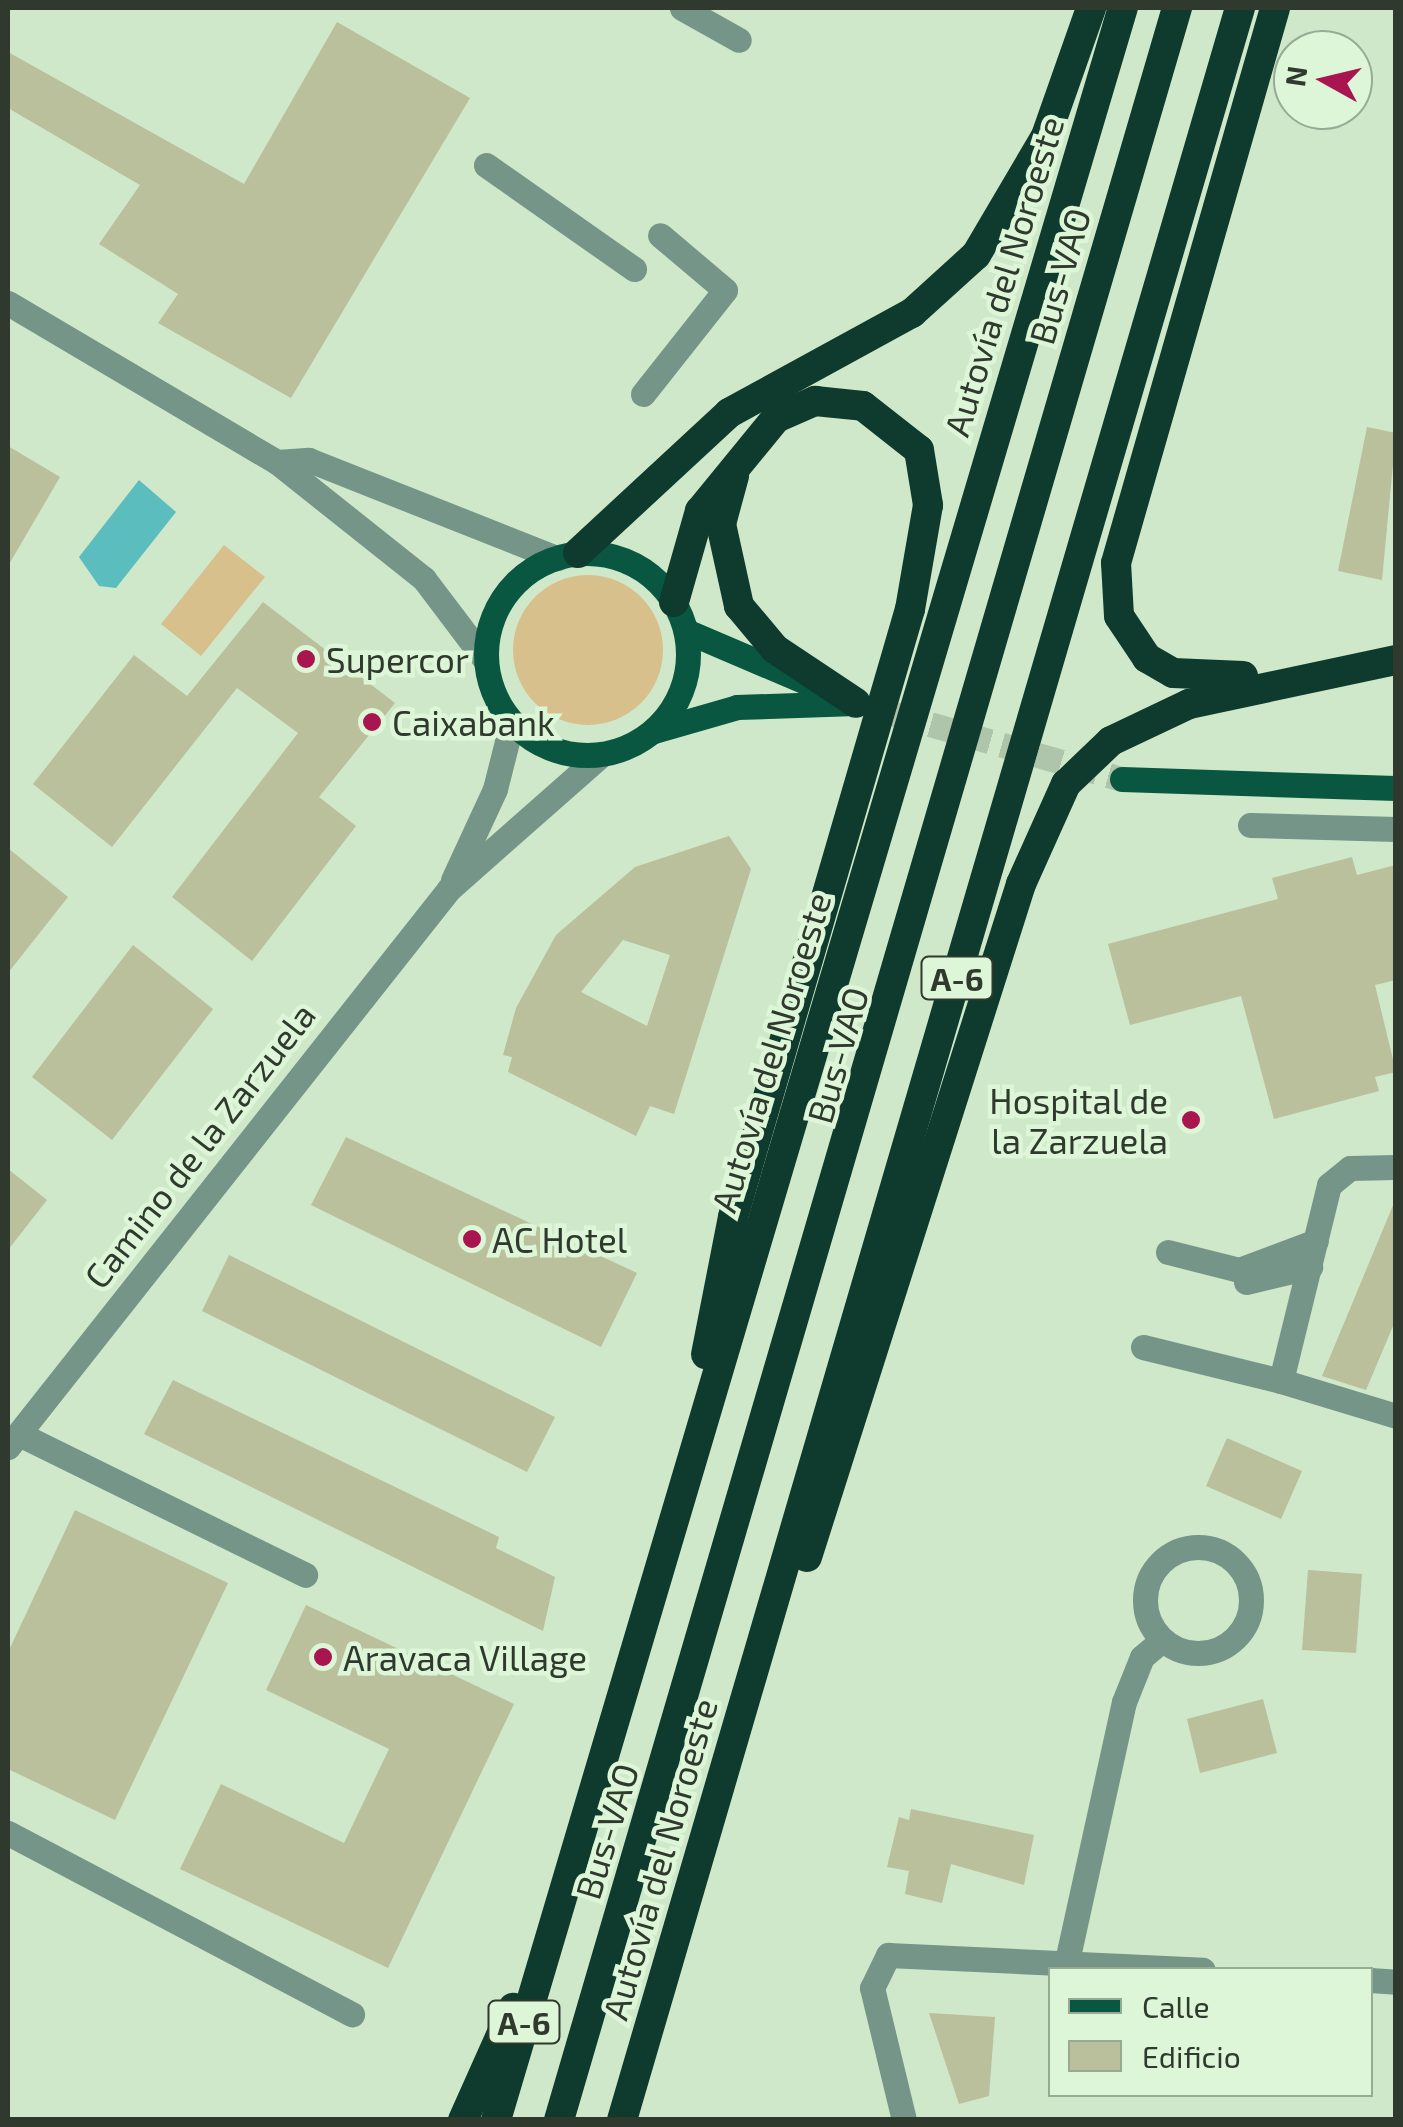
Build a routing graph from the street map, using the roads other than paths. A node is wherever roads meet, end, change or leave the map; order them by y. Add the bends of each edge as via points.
1 (682, 8) edge
2 (1090, 8) edge
3 (1123, 8) edge
4 (1177, 8) edge
5 (1240, 8) edge
6 (1275, 8) edge
7 (739, 40) dead end
8 (486, 165) dead end
9 (660, 234) dead end
10 (634, 268) dead end
11 (8, 304) edge
12 (643, 394) dead end
13 (740, 460) junction
14 (277, 462) junction
15 (568, 555) junction
16 (674, 602) junction
17 (686, 631) junction
18 (1396, 660) edge
19 (486, 661) junction
20 (1296, 675) junction
21 (856, 703) junction
22 (512, 722) junction
23 (654, 731) junction
24 (602, 754) junction
25 (1122, 780) tunnel mouth
26 (1396, 788) edge
27 (1250, 826) dead end
28 (1396, 829) edge
29 (449, 889) junction
30 (1396, 1167) edge
31 (1316, 1241) junction
32 (1168, 1252) dead end
33 (1310, 1267) junction
34 (1239, 1270) junction
35 (1143, 1347) dead end
36 (1281, 1381) junction
37 (701, 1412) junction
38 (1396, 1416) edge
39 (13, 1440) edge
40 (304, 1575) dead end
41 (1162, 1640) junction
42 (8, 1832) edge
43 (553, 1924) junction
44 (672, 1948) junction
45 (1067, 1961) junction
46 (1158, 1967) edge
47 (352, 2014) dead end
48 (464, 2120) edge
49 (496, 2120) edge
50 (558, 2120) edge
51 (622, 2120) edge
52 (904, 2120) edge

1 - 7 street
2 - 15 highway via 1023,184 962,270 891,326 761,390
3 - 37 highway, Autovía del Noroeste / A-6
4 - 50 highway, Bus-VAO
5 - 44 highway, Autovía del Noroeste / A-6
6 - 20 highway via 1114,592 1130,639 1173,674
8 - 10 street
9 - 12 street via 725,290
11 - 14 street
13 - 16 highway via 700,511
13 - 21 highway via 721,524 739,606 776,649
13 - 37 highway via 795,408 863,406 918,450 928,505 910,609 709,1310
14 - 15 street via 309,460
14 - 19 street via 424,579
15 - 16 main road via 632,564
15 - 19 main road via 512,586 488,634
16 - 17 main road
17 - 21 main road
17 - 23 main road via 683,685
18 - 20 highway
19 - 22 main road
20 - 44 highway via 1189,704 1111,741 1049,814
21 - 23 main road via 737,707
22 - 24 main road via 543,746
22 - 29 street, Camino de la Zarzuela via 495,789
23 - 24 main road
24 - 29 street, Camino de la Zarzuela
25 - 26 main road
27 - 28 street
29 - 39 street, Camino de la Zarzuela
30 - 31 street via 1350,1168 1329,1185
31 - 33 street
31 - 34 street
32 - 34 street
33 - 34 street via 1245,1282
33 - 36 street
35 - 36 street
36 - 38 street
37 - 43 highway, Autovía del Noroeste / A-6
39 - 40 street
41 - 41 street via 1193,1654 1239,1635 1252,1603 1230,1557 1196,1547 1151,1574 1145,1609
41 - 45 street via 1142,1657 1124,1702
42 - 47 street
43 - 48 highway
43 - 49 highway, Autovía del Noroeste / A-6
44 - 51 highway, Autovía del Noroeste / A-6
45 - 46 street
45 - 52 street via 898,1951 876,1967 872,1988

